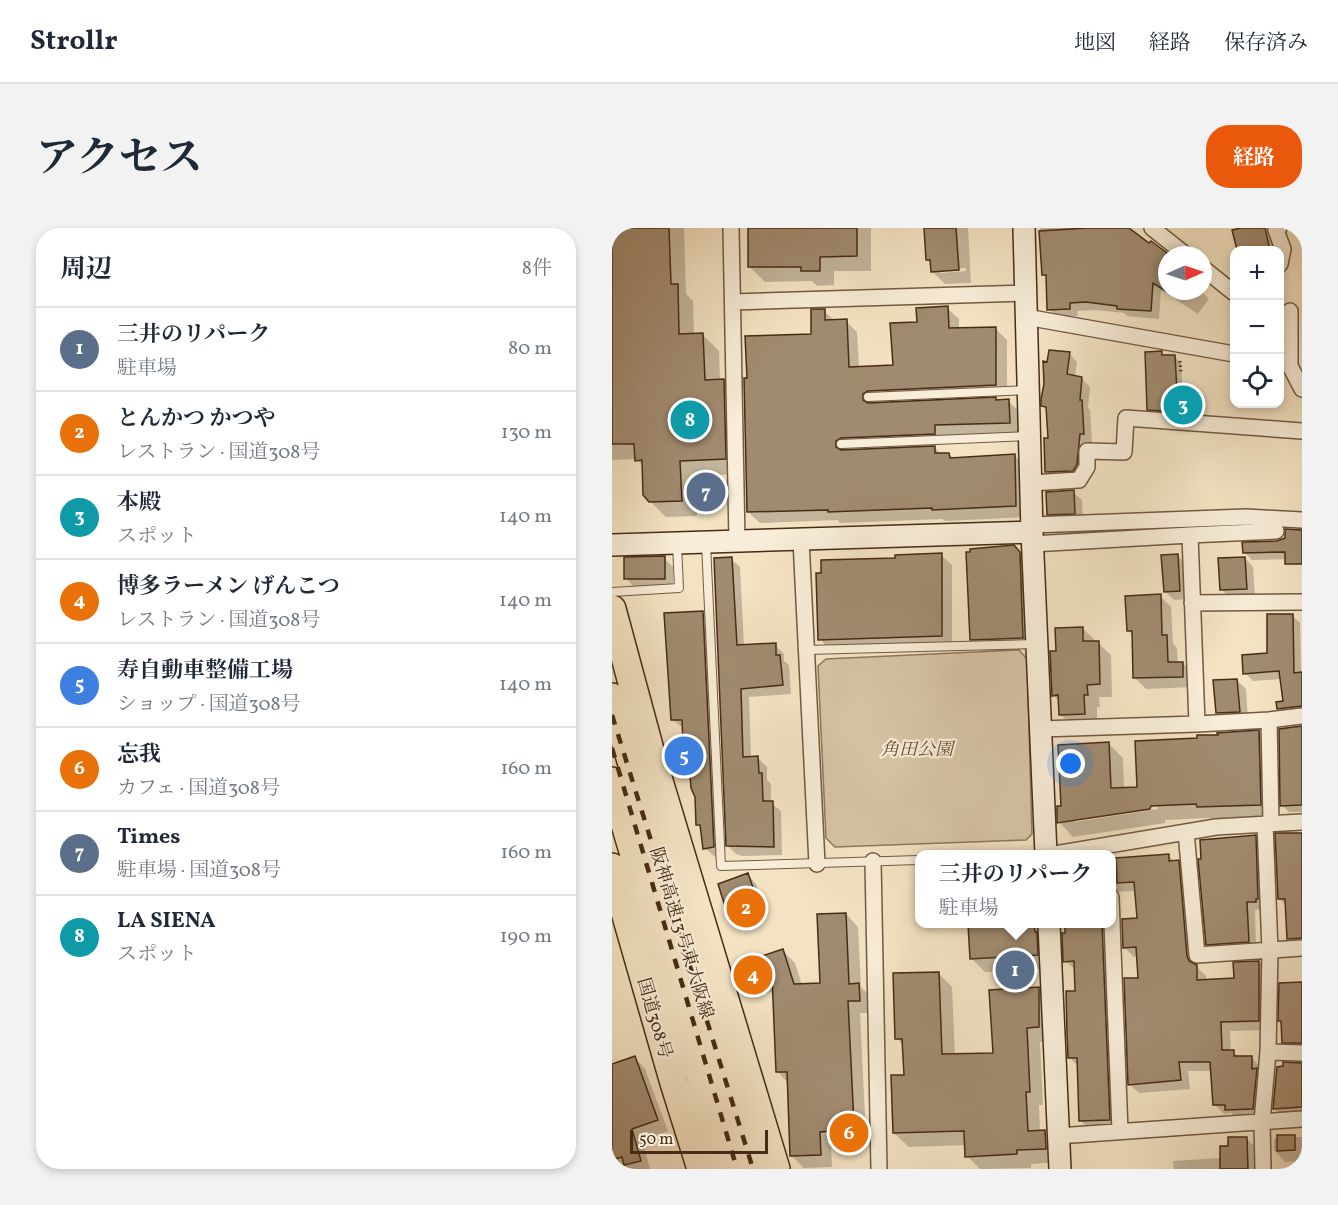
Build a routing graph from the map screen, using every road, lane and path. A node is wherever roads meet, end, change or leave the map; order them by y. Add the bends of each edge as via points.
1 (731, 228) edge
2 (1024, 228) edge
3 (1152, 228) edge
4 (1279, 228) edge
5 (1175, 246) edge
6 (1282, 246) edge
7 (1212, 275) edge
8 (1230, 290) edge
9 (1024, 294) junction
10 (733, 302) junction
11 (1291, 311) edge
12 (1026, 317) junction
13 (1230, 353) edge
14 (1285, 365) edge
15 (1302, 389) edge
16 (1028, 390) junction
17 (868, 397) dead end
18 (1302, 431) edge
19 (1029, 436) junction
20 (841, 444) dead end
21 (1030, 483) junction
22 (1302, 520) edge
23 (1276, 531) dead end
24 (1032, 534) junction
25 (1190, 535) junction
26 (801, 540) junction
27 (737, 542) junction
28 (706, 543) junction
29 (677, 544) junction
30 (612, 545) edge
31 (612, 592) edge
32 (1302, 602) edge
33 (1192, 603) junction
34 (612, 609) edge
35 (1036, 644) junction
36 (806, 650) junction
37 (612, 697) edge
38 (1302, 716) edge
39 (1269, 720) junction
40 (1197, 724) junction
41 (1040, 729) junction
42 (612, 781) edge
43 (1302, 822) edge
44 (1268, 824) junction
45 (1186, 832) junction
46 (1046, 850) edge
47 (1109, 850) edge
48 (915, 860) edge
49 (873, 861) junction
50 (817, 864) junction
51 (612, 867) edge
52 (1049, 928) edge
53 (1112, 928) edge
54 (1302, 948) edge
55 (1269, 950) junction
56 (1268, 1052) junction
57 (1302, 1053) edge
58 (1302, 1119) edge
59 (1262, 1122) junction
60 (1120, 1131) junction
61 (1058, 1136) junction
62 (701, 1169) edge
63 (728, 1169) edge
64 (752, 1169) edge
65 (776, 1169) edge
66 (879, 1169) edge
67 (1060, 1169) edge
68 (1263, 1169) edge

1 - 10 street
2 - 9 street
3 - 5 street
4 - 6 street via 1276,230
7 - 8 street
9 - 10 street
9 - 12 street
10 - 27 street
11 - 14 street
12 - 13 street
12 - 16 street
14 - 15 street
16 - 17 lane
16 - 19 street
18 - 21 street via 1126,418 1124,452 1087,452 1087,467 1079,480
19 - 20 lane
19 - 21 street
21 - 24 street
22 - 24 street via 1246,517
23 - 25 street
24 - 25 street
24 - 26 street
24 - 35 street
25 - 33 street
26 - 27 street
26 - 36 street
27 - 28 street
28 - 29 street
28 - 50 lane via 721,866
29 - 30 street
29 - 31 lane via 679,588
32 - 33 street
33 - 40 street
34 - 65 highway via 653,761
35 - 36 lane
35 - 41 street
36 - 50 street
37 - 64 highway, 阪神高速13号東大阪線
38 - 39 street
39 - 40 street
39 - 44 street
40 - 41 street
41 - 46 street
42 - 63 highway, 阪神高速13号東大阪線
43 - 44 street
44 - 45 street
44 - 55 street
45 - 47 street
45 - 55 street via 1197,955
48 - 49 lane
49 - 50 lane
49 - 66 street
51 - 62 highway, 国道308号
52 - 61 street
53 - 60 street
54 - 55 street
55 - 56 street
56 - 57 street
56 - 59 street
58 - 59 street
59 - 60 street
59 - 68 street
60 - 61 street
61 - 67 street

